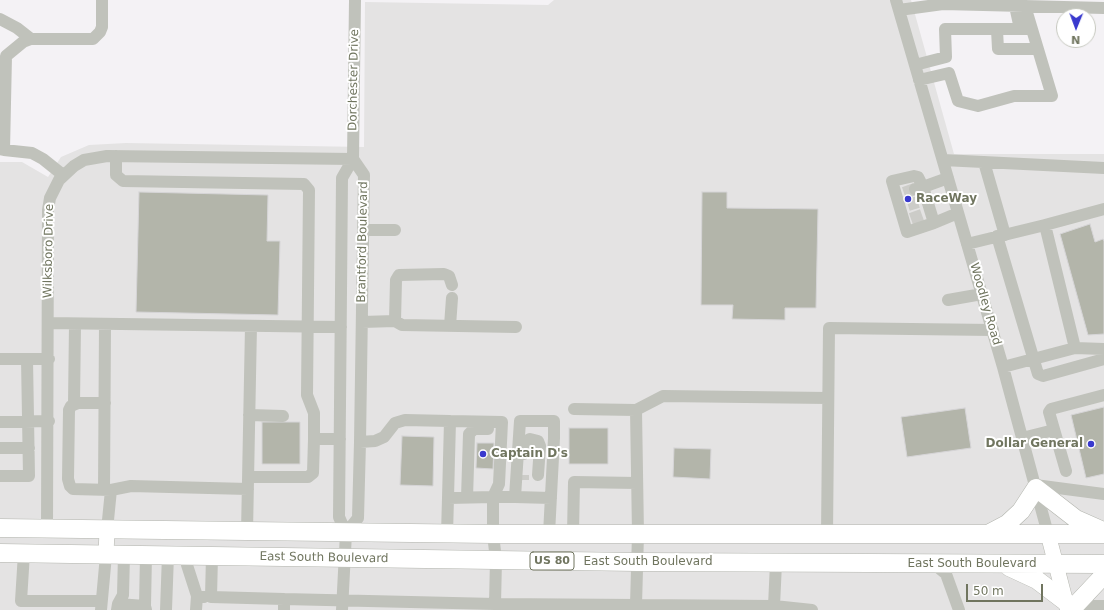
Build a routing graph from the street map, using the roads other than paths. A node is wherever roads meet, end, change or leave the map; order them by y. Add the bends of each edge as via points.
1 (102, 0) edge
2 (355, 0) edge
3 (897, 5) edge
4 (1020, 6) junction
5 (1104, 8) edge
6 (0, 19) edge
7 (1026, 29) junction
8 (998, 30) junction
9 (31, 39) junction
10 (1038, 49) junction
11 (3, 54) edge
12 (915, 65) junction
13 (919, 80) junction
14 (2, 150) edge
15 (116, 156) junction
16 (353, 159) junction
17 (943, 160) junction
18 (984, 162) junction
19 (1104, 168) edge
20 (63, 175) junction
21 (948, 178) junction
22 (910, 191) junction
23 (913, 204) junction
24 (1104, 209) edge
25 (958, 213) junction
26 (921, 218) junction
27 (1045, 225) junction
28 (363, 230) junction
29 (396, 230) dead end
30 (1001, 235) junction
31 (967, 244) junction
32 (452, 285) dead end
33 (982, 294) junction
34 (452, 298) dead end
35 (948, 300) dead end
36 (362, 322) junction
37 (396, 322) junction
38 (48, 323) junction
39 (75, 324) junction
40 (105, 324) junction
41 (251, 326) junction
42 (307, 326) junction
43 (450, 326) junction
44 (341, 327) junction
45 (516, 327) dead end
46 (993, 330) junction
47 (1075, 348) junction
48 (1104, 348) edge
49 (1033, 358) junction
50 (0, 359) edge
51 (27, 359) junction
52 (48, 359) junction
53 (1104, 359) edge
54 (1003, 367) junction
55 (1104, 395) edge
56 (828, 398) junction
57 (104, 403) junction
58 (74, 404) junction
59 (574, 409) dead end
60 (636, 410) junction
61 (249, 415) junction
62 (283, 416) dead end
63 (450, 421) junction
64 (0, 422) edge
65 (29, 422) junction
66 (49, 422) junction
67 (1054, 430) junction
68 (1022, 438) junction
69 (314, 439) junction
70 (340, 439) junction
71 (360, 442) junction
72 (500, 446) junction
73 (540, 446) junction
74 (553, 446) junction
75 (0, 448) edge
76 (28, 448) junction
77 (1066, 471) dead end
78 (0, 476) edge
79 (248, 483) junction
80 (638, 483) junction
81 (519, 485) junction
82 (1036, 487) junction
83 (107, 490) junction
84 (1104, 494) edge
85 (493, 497) junction
86 (537, 497) junction
87 (448, 498) junction
88 (468, 498) junction
89 (551, 498) junction
90 (0, 528) edge
91 (47, 529) junction
92 (107, 530) junction
93 (247, 532) junction
94 (1104, 532) edge
95 (346, 533) junction
96 (447, 534) junction
97 (493, 534) junction
98 (549, 534) junction
99 (573, 534) junction
100 (638, 534) junction
101 (988, 534) junction
102 (1048, 534) junction
103 (827, 535) junction
104 (0, 552) edge
105 (24, 553) junction
106 (106, 554) junction
107 (124, 555) junction
108 (146, 555) junction
109 (168, 555) junction
110 (187, 556) junction
111 (212, 556) junction
112 (345, 558) junction
113 (496, 560) junction
114 (637, 562) junction
115 (776, 563) junction
116 (934, 564) junction
117 (1002, 564) junction
118 (1104, 564) edge
119 (1056, 565) junction
120 (1104, 575) edge
121 (197, 596) junction
122 (211, 597) junction
123 (258, 604) edge
124 (495, 604) junction
125 (21, 605) edge
126 (284, 605) edge
127 (342, 605) edge
128 (101, 606) edge
129 (1104, 606) edge
130 (117, 607) edge
131 (553, 607) edge
132 (146, 608) edge
133 (636, 608) edge
134 (665, 608) edge
135 (691, 608) edge
136 (716, 608) edge
137 (745, 608) edge
138 (774, 608) edge
139 (1071, 608) edge
140 (166, 610) edge
141 (196, 610) edge
142 (805, 610) edge
143 (959, 610) edge

1 - 9 street via 102,27 93,38
2 - 16 street, Dorchester Drive
3 - 4 street
3 - 12 street, Woodley Road
4 - 5 street
4 - 7 street
6 - 9 street
7 - 8 street
7 - 10 street
8 - 10 street via 998,49
8 - 12 street via 945,29 946,58
9 - 11 street
10 - 13 street via 1052,96 1014,96 978,106 958,101 949,73
11 - 14 street
12 - 13 street, Woodley Road
13 - 17 street, Woodley Road
14 - 20 street via 32,153
15 - 16 street, Wilksboro Drive
15 - 20 street, Wilksboro Drive via 84,160
15 - 42 street via 116,175 123,181 304,184 309,190
16 - 28 street, Brantford Boulevard via 364,176
16 - 44 street, Brantford Boulevard via 342,178
17 - 18 street
17 - 21 street, Woodley Road
18 - 19 street
18 - 30 street
20 - 38 street, Wilksboro Drive via 54,188 48,210
21 - 22 street
21 - 25 street, Woodley Road
22 - 23 street
22 - 23 street
23 - 26 street
23 - 26 street
24 - 27 street
25 - 26 street
25 - 31 street, Woodley Road
27 - 30 street
27 - 47 street
28 - 29 street
28 - 36 street, Brantford Boulevard
30 - 31 street
30 - 49 street
31 - 33 street, Woodley Road
32 - 37 street via 449,276 444,274 399,275 396,280
33 - 35 street
33 - 46 street, Woodley Road
34 - 43 street
36 - 37 street
36 - 71 street, Brantford Boulevard
37 - 43 street via 402,325
38 - 39 street
38 - 52 street, Wilksboro Drive
39 - 40 street
39 - 58 street
40 - 41 street
40 - 57 street
41 - 42 street
41 - 61 street
42 - 44 street
42 - 69 street via 307,395 314,412
43 - 45 street
44 - 70 street, Brantford Boulevard
46 - 54 street, Woodley Road
46 - 56 street via 829,328
47 - 48 street
47 - 49 street
49 - 53 street via 1038,374 1043,376
49 - 54 street
50 - 51 street
51 - 52 street
51 - 65 street
52 - 66 street, Wilksboro Drive
54 - 68 street, Woodley Road
55 - 67 street via 1051,409
56 - 60 street via 662,396
56 - 103 street
57 - 58 street
57 - 83 street
58 - 83 street via 69,416 70,486 78,490
59 - 60 street
60 - 80 street
61 - 62 street
61 - 79 street
63 - 71 street via 405,420 395,423 384,437 375,441
63 - 72 street via 502,422
63 - 87 street
64 - 65 street
65 - 66 street
65 - 76 street
66 - 91 street, Wilksboro Drive
67 - 68 street
67 - 77 street
68 - 82 street, Woodley Road
69 - 70 street
69 - 79 street via 313,474 308,477
70 - 95 street, Brantford Boulevard via 339,517
71 - 95 street, Brantford Boulevard via 358,518
72 - 85 street via 499,484
72 - 88 street via 493,430 474,429 469,434
73 - 74 street
73 - 81 street via 534,439 524,442
73 - 86 street
74 - 81 street via 554,422 520,421
74 - 89 street
75 - 76 street
76 - 78 street via 29,476
79 - 83 street via 131,486
79 - 93 street
80 - 99 street via 574,482
80 - 100 street
81 - 85 street
81 - 86 street
82 - 84 street
82 - 94 highway via 1076,519
82 - 101 highway via 1021,511 1007,524
82 - 102 street, Woodley Road
83 - 92 street
85 - 88 street
85 - 97 street
86 - 89 street
87 - 88 street
87 - 96 street
89 - 98 street
90 - 91 highway, East South Boulevard
91 - 92 highway, East South Boulevard
92 - 93 highway, East South Boulevard
92 - 106 main road
93 - 95 highway, East South Boulevard
94 - 102 highway, East South Boulevard
95 - 96 highway, East South Boulevard
95 - 112 street, Brantford Boulevard
96 - 97 highway, East South Boulevard
97 - 98 highway, East South Boulevard
97 - 113 street
98 - 99 highway, East South Boulevard
99 - 100 highway, East South Boulevard
100 - 103 highway, East South Boulevard
100 - 114 street
101 - 102 highway, East South Boulevard
101 - 103 highway, East South Boulevard
102 - 119 main road, Woodley Road
104 - 105 highway, East South Boulevard / US 80
105 - 106 highway, East South Boulevard / US 80
105 - 125 street
106 - 107 highway, East South Boulevard / US 80
106 - 128 street
107 - 108 highway, East South Boulevard / US 80
107 - 130 street via 123,595
108 - 109 highway, East South Boulevard / US 80
108 - 132 street
109 - 110 highway, East South Boulevard / US 80
109 - 140 street
110 - 111 highway, East South Boulevard / US 80
110 - 121 street via 187,565
111 - 112 highway, East South Boulevard / US 80
111 - 122 street
112 - 113 highway, East South Boulevard / US 80
112 - 127 street, Brantford Boulevard
113 - 114 highway, East South Boulevard / US 80
113 - 124 street
114 - 115 highway, East South Boulevard / US 80
114 - 133 street
115 - 116 highway, East South Boulevard / US 80
115 - 138 street
116 - 117 highway, East South Boulevard / US 80
116 - 143 street via 946,574
117 - 119 highway, East South Boulevard / US 80
117 - 139 highway via 1037,580
118 - 119 highway, East South Boulevard / US 80
119 - 139 main road, Woodley Road
120 - 139 highway
121 - 122 street
121 - 141 street
122 - 123 street
123 - 126 street
124 - 127 street
124 - 131 street
125 - 128 street
126 - 127 street
129 - 139 street
130 - 132 street
131 - 133 street
133 - 134 street
134 - 135 street
135 - 136 street
136 - 137 street
137 - 138 street
138 - 142 street

